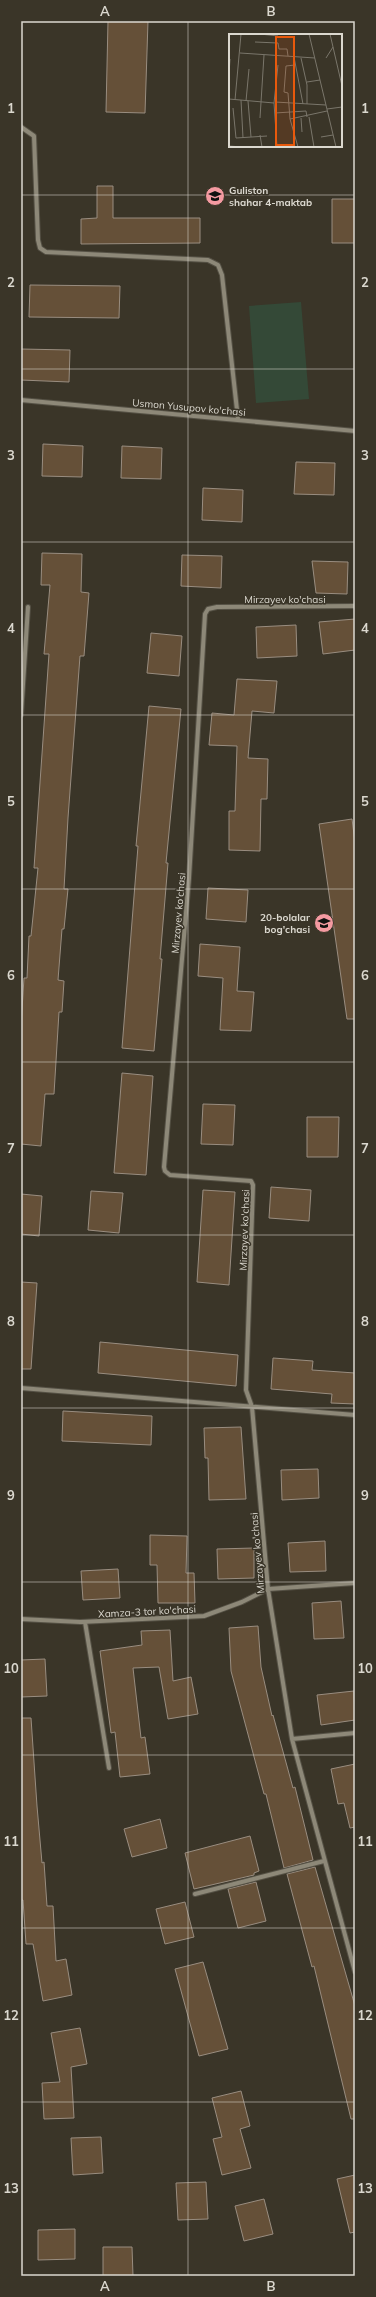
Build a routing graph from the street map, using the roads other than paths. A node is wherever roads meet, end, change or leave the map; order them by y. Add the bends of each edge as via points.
1 (21, 127) edge
2 (21, 400) edge
3 (238, 418) junction
4 (355, 431) edge
5 (355, 606) edge
6 (28, 607) dead end
7 (21, 716) edge
8 (21, 1388) edge
9 (252, 1407) junction
10 (355, 1415) edge
11 (355, 1583) edge
12 (268, 1588) junction
13 (21, 1619) edge
14 (85, 1622) junction
15 (355, 1733) edge
16 (292, 1739) junction
17 (109, 1768) dead end
18 (324, 1861) junction
19 (195, 1894) dead end
20 (355, 1972) edge

1 - 3 street via 34,136 40,248 46,252 208,260 218,265 222,275
2 - 3 street, Usmon Yusupov ko'chasi
3 - 4 street, Usmon Yusupov ko'chasi
5 - 9 street, Mirzayev ko'chasi via 217,607 208,609 205,614 189,878 164,1167 165,1172 170,1175 253,1182 246,1390
6 - 7 street
8 - 9 street
9 - 10 street
9 - 12 street, Mirzayev ko'chasi
11 - 12 street
12 - 14 street, Xamza-3 tor ko'chasi via 242,1602 204,1616
12 - 16 street, Mirzayev ko'chasi
13 - 14 street, Xamza-3 tor ko'chasi
14 - 17 street
15 - 16 street
16 - 18 street, Mirzayev ko'chasi
18 - 19 street
18 - 20 street, Mirzayev ko'chasi

